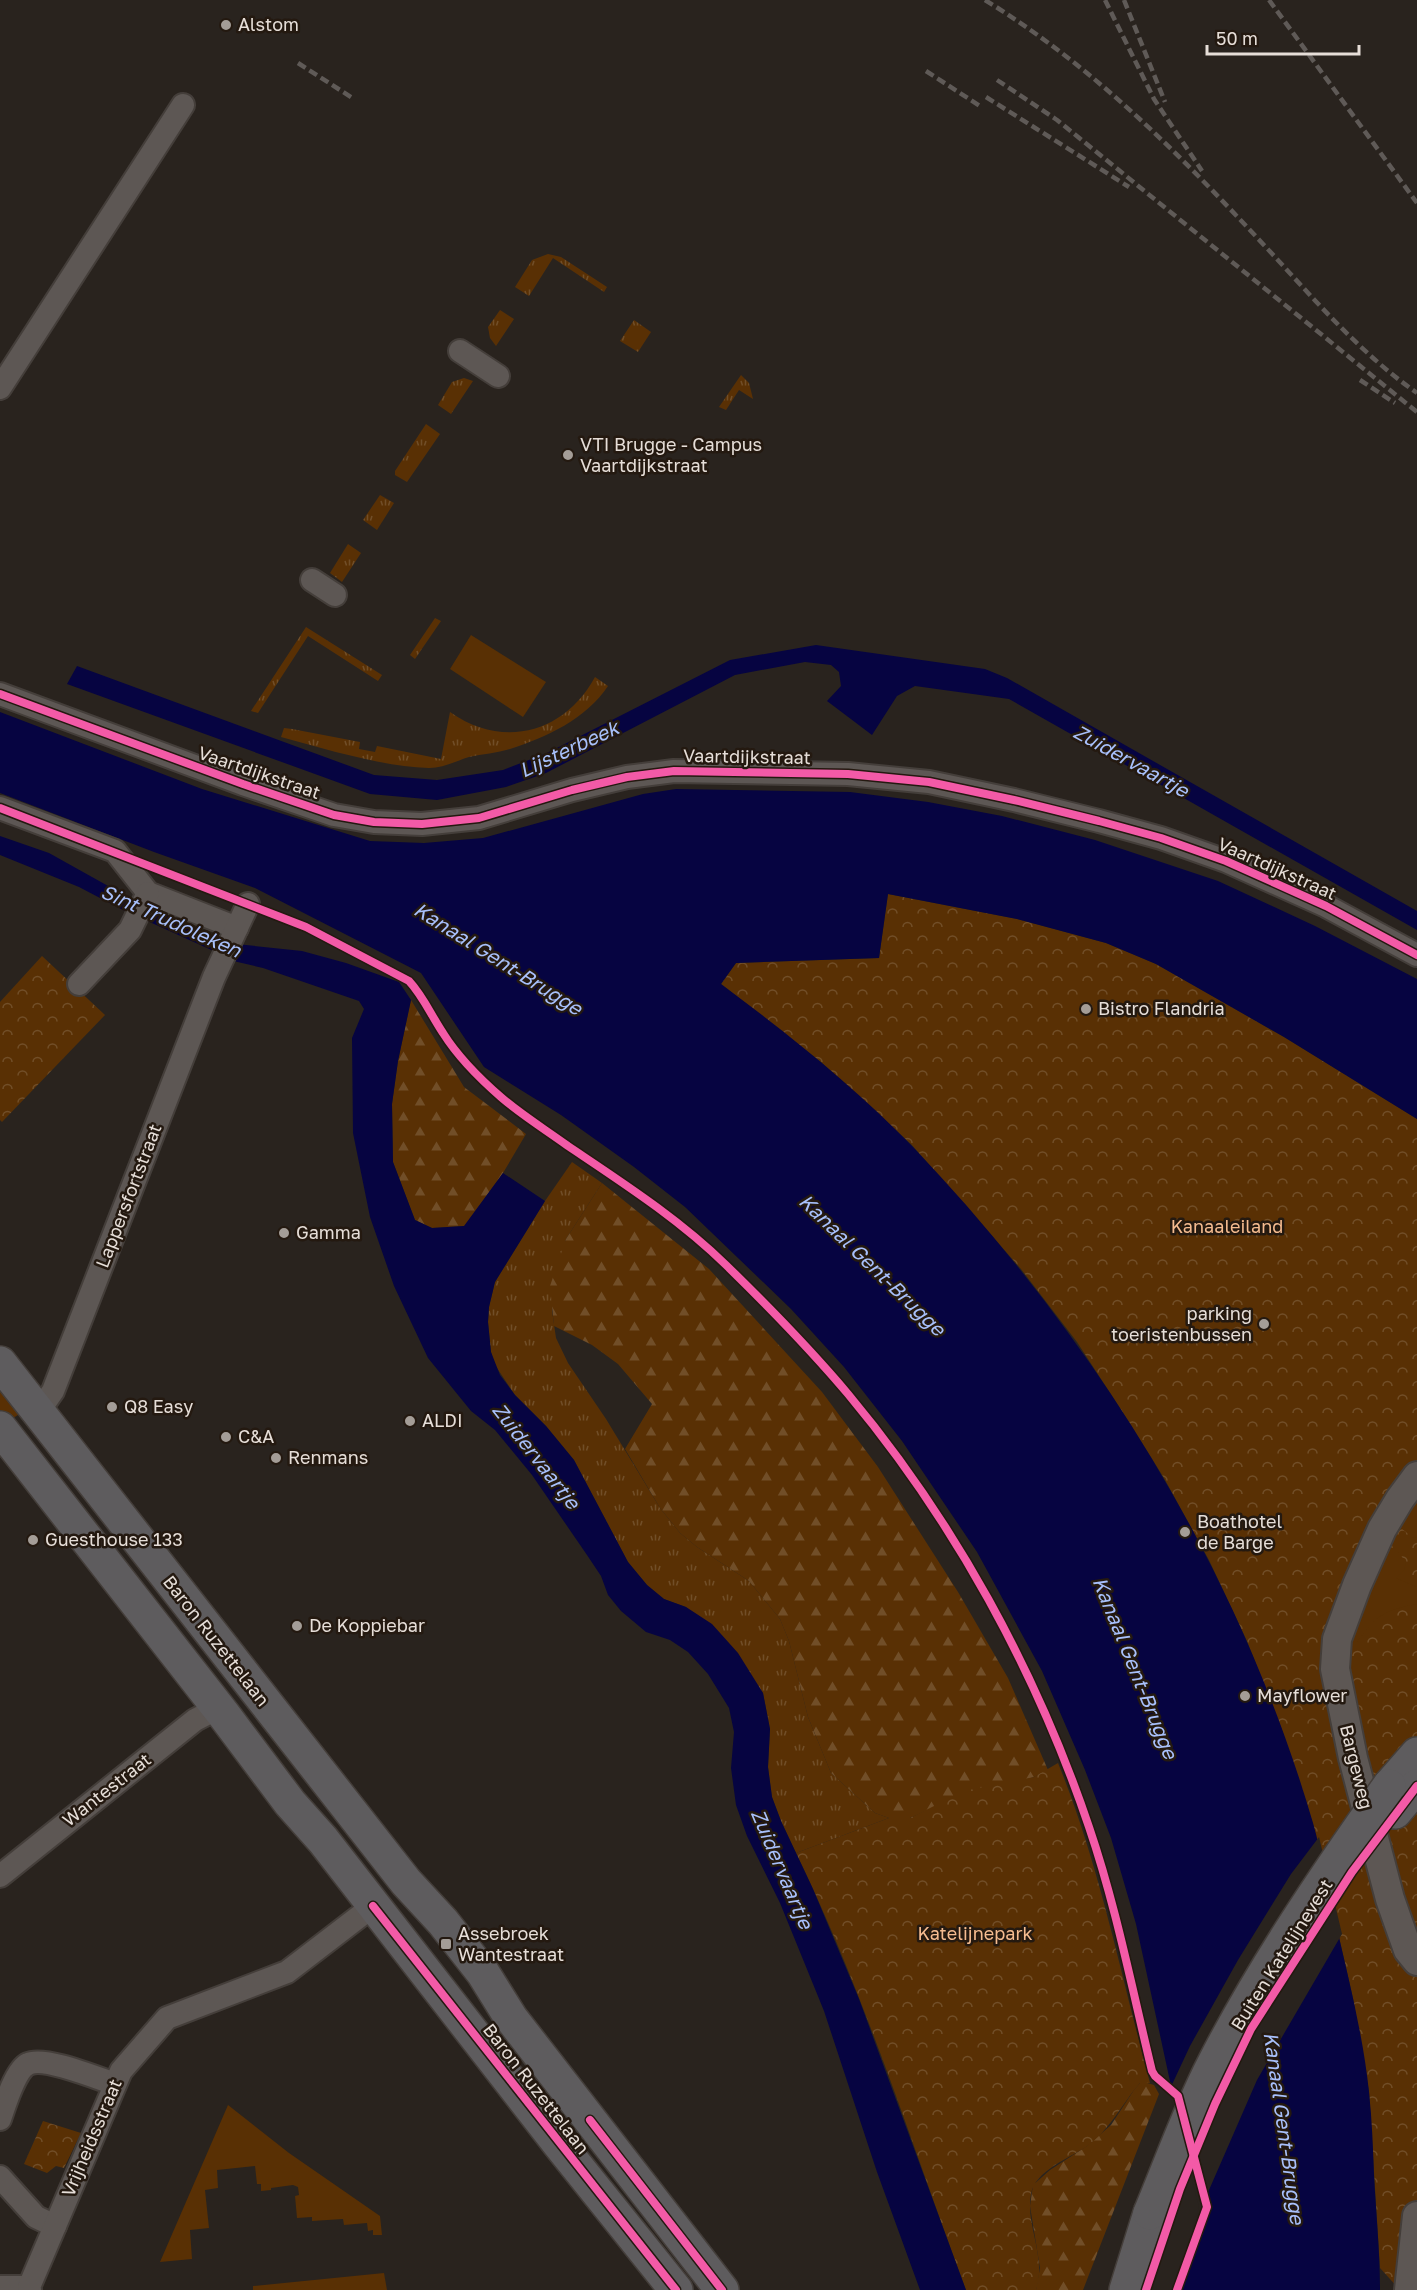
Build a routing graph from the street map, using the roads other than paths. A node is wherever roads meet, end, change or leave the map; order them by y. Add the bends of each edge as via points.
1 (183, 105) dead end
2 (460, 351) dead end
3 (498, 375) dead end
4 (0, 388) edge
5 (312, 580) dead end
6 (335, 595) dead end
7 (0, 694) edge
8 (0, 808) edge
9 (248, 904) dead end
10 (143, 905) junction
11 (231, 941) junction
12 (1417, 955) edge
13 (79, 984) dead end
14 (0, 1363) edge
15 (36, 1409) junction
16 (0, 1428) edge
17 (1417, 1476) edge
18 (267, 1706) junction
19 (221, 1711) junction
20 (1417, 1754) edge
21 (1400, 1795) edge
22 (0, 1876) edge
23 (402, 1878) junction
24 (373, 1906) junction
25 (1417, 1961) edge
26 (115, 2084) junction
27 (0, 2119) edge
28 (0, 2177) edge
29 (1159, 2216) junction
30 (1417, 2216) edge
31 (56, 2226) junction
32 (0, 2287) edge
33 (29, 2288) edge
34 (676, 2290) edge
35 (722, 2290) edge
36 (1126, 2290) edge
37 (1146, 2290) edge
38 (1409, 2290) edge

1 - 4 street
2 - 3 street
5 - 6 street
7 - 12 street, Vaartdijkstraat via 253,788 334,815 374,822 422,824 479,818 572,790 674,771 848,774 929,782 1099,821 1226,861 1317,902
8 - 10 street via 115,851
9 - 11 street, Lappersfortstraat
10 - 11 street
10 - 13 street via 130,930
11 - 15 street, Lappersfortstraat via 53,1391
14 - 15 main road, Baron Ruzettelaan
15 - 18 main road, Baron Ruzettelaan
16 - 19 main road, Baron Ruzettelaan
17 - 25 street, Bargeweg via 1382,1529 1356,1584 1337,1639 1335,1669 1353,1758 1390,1899 1408,1950
18 - 19 main road via 247,1703
18 - 23 main road, Baron Ruzettelaan
19 - 22 street, Wantestraat via 195,1720
19 - 24 main road, Baron Ruzettelaan
20 - 21 main road, Buiten Katelijnevest
21 - 29 main road, Buiten Katelijnevest via 1251,2029
23 - 24 main road via 396,1879 394,1887
23 - 35 main road, Baron Ruzettelaan via 430,1932 469,1983 511,2018
24 - 26 street, Vrijheidsstraat via 287,1972 167,2018 121,2071
24 - 34 main road, Baron Ruzettelaan
26 - 27 street via 62,2066 28,2064 21,2070
26 - 31 street, Vrijheidsstraat
28 - 31 street via 36,2217
29 - 36 main road, Buiten Katelijnevest
29 - 37 main road, Buiten Katelijnevest
30 - 38 street
31 - 33 street, Vrijheidsstraat
32 - 33 street

